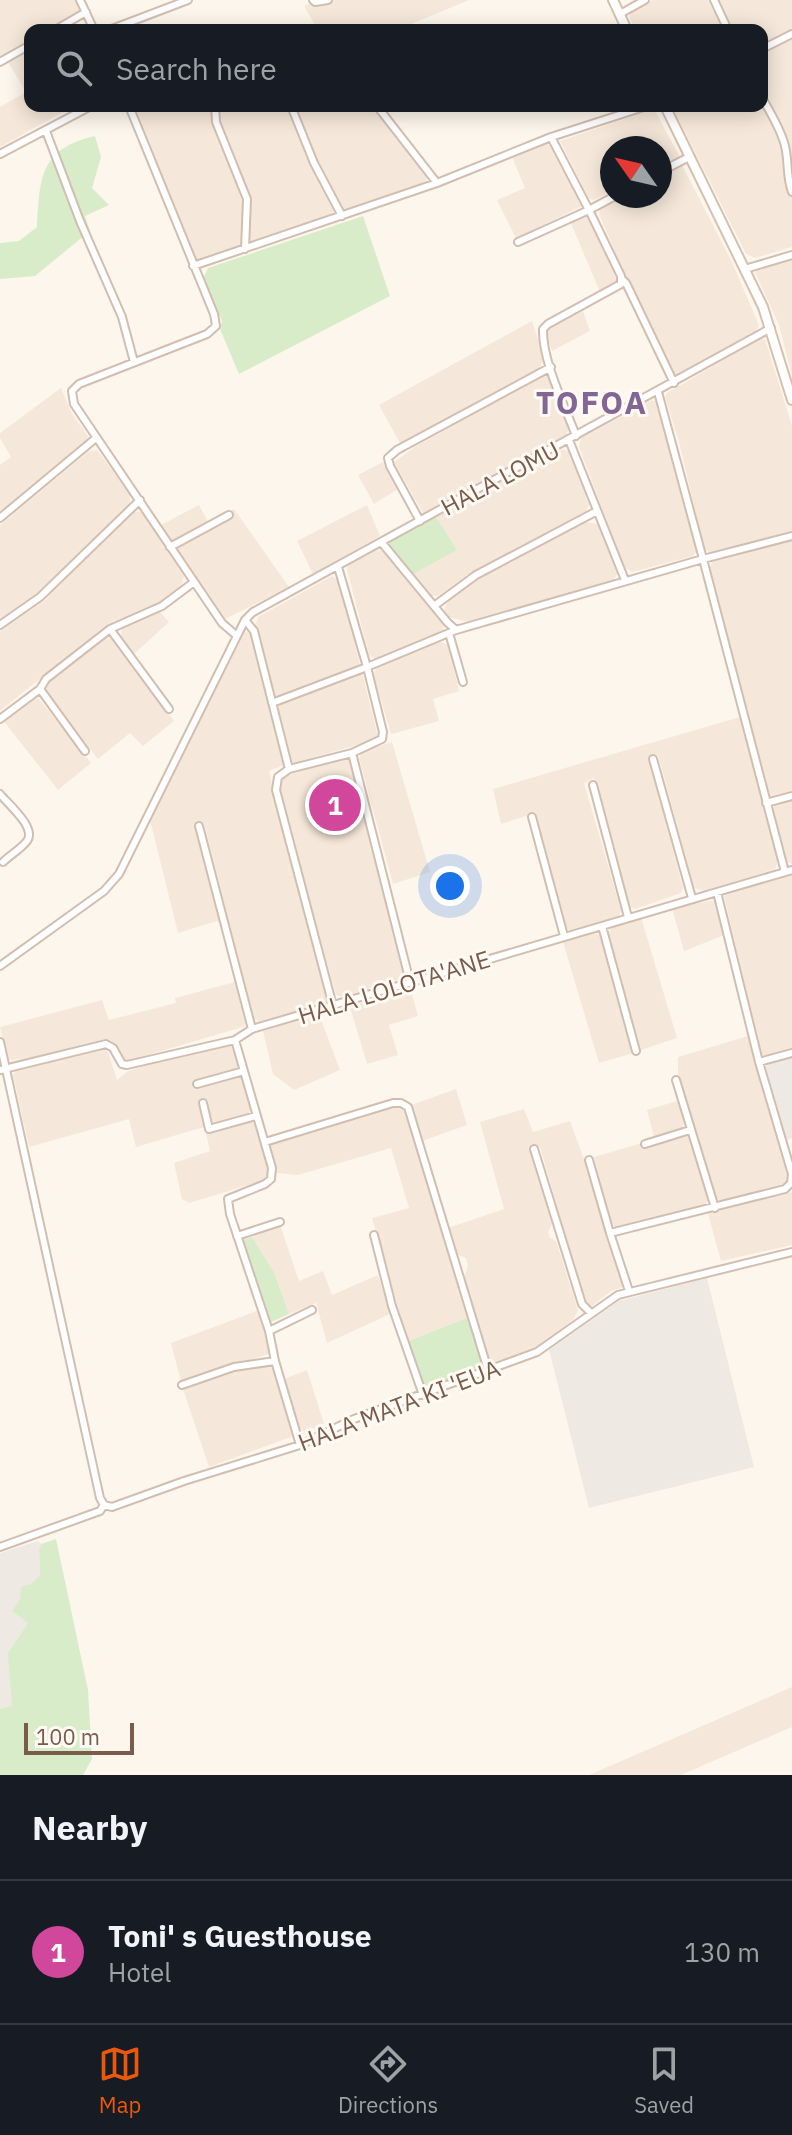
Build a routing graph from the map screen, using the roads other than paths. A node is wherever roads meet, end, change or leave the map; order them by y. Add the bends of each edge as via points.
1 (80, 0) edge
2 (188, 0) edge
3 (313, 0) edge
4 (328, 0) edge
5 (613, 0) edge
6 (645, 0) edge
7 (714, 0) edge
8 (179, 1) edge
9 (86, 12) junction
10 (620, 14) junction
11 (65, 24) edge
12 (91, 24) edge
13 (123, 24) edge
14 (624, 24) edge
15 (725, 24) edge
16 (792, 34) edge
17 (768, 46) edge
18 (24, 48) edge
19 (0, 62) edge
20 (768, 109) edge
21 (80, 112) edge
22 (131, 112) edge
23 (215, 112) edge
24 (293, 112) edge
25 (382, 112) edge
26 (628, 112) edge
27 (668, 112) edge
28 (46, 131) junction
29 (551, 137) junction
30 (0, 154) edge
31 (689, 157) junction
32 (672, 166) edge
33 (437, 183) junction
34 (792, 192) edge
35 (600, 204) edge
36 (589, 210) junction
37 (342, 216) junction
38 (518, 242) dead end
39 (245, 249) junction
40 (792, 255) edge
41 (193, 266) junction
42 (745, 269) junction
43 (622, 279) junction
44 (771, 328) junction
45 (134, 362) junction
46 (551, 367) junction
47 (674, 383) junction
48 (658, 392) junction
49 (792, 400) edge
50 (96, 438) junction
51 (572, 438) junction
52 (140, 500) junction
53 (597, 511) junction
54 (229, 515) dead end
55 (0, 518) edge
56 (420, 521) junction
57 (792, 536) edge
58 (382, 543) junction
59 (170, 547) junction
60 (703, 559) junction
61 (338, 567) junction
62 (625, 580) junction
63 (194, 582) junction
64 (434, 606) junction
65 (245, 620) junction
66 (0, 625) edge
67 (110, 629) junction
68 (452, 632) junction
69 (237, 636) junction
70 (367, 667) junction
71 (463, 682) dead end
72 (40, 689) junction
73 (272, 703) junction
74 (169, 709) dead end
75 (0, 719) edge
76 (85, 751) dead end
77 (352, 753) junction
78 (653, 759) dead end
79 (289, 769) junction
80 (593, 785) dead end
81 (0, 794) edge
82 (792, 796) edge
83 (766, 803) junction
84 (532, 817) dead end
85 (199, 826) dead end
86 (3, 862) dead end
87 (788, 871) edge
88 (717, 892) junction
89 (692, 898) junction
90 (628, 917) junction
91 (602, 926) junction
92 (564, 936) junction
93 (0, 966) edge
94 (410, 982) junction
95 (333, 1006) junction
96 (252, 1029) junction
97 (235, 1040) junction
98 (0, 1042) edge
99 (636, 1051) dead end
100 (792, 1053) edge
101 (759, 1062) junction
102 (3, 1069) edge
103 (244, 1071) junction
104 (676, 1080) dead end
105 (197, 1084) dead end
106 (203, 1103) dead end
107 (256, 1116) junction
108 (690, 1130) junction
109 (265, 1142) junction
110 (645, 1144) dead end
111 (534, 1149) dead end
112 (589, 1160) dead end
113 (791, 1164) edge
114 (715, 1208) junction
115 (280, 1222) dead end
116 (610, 1233) junction
117 (374, 1235) dead end
118 (237, 1236) junction
119 (792, 1252) edge
120 (629, 1291) junction
121 (312, 1310) dead end
122 (591, 1313) junction
123 (269, 1331) junction
124 (275, 1361) junction
125 (488, 1370) junction
126 (182, 1385) dead end
127 (423, 1395) junction
128 (300, 1445) junction
129 (104, 1505) junction
130 (0, 1547) edge

1 - 9 street
2 - 8 street
3 - 4 street
5 - 10 main road
6 - 10 street
7 - 15 street
8 - 13 street
9 - 11 street
9 - 12 street
10 - 14 main road
16 - 17 street
18 - 19 street
20 - 34 street via 784,140
21 - 28 street
22 - 41 street
23 - 39 street via 247,199
24 - 37 street
25 - 33 street
26 - 29 street
27 - 31 main road
28 - 30 street
28 - 45 street via 122,317
29 - 33 street
29 - 36 street
31 - 32 street
31 - 42 main road
33 - 37 street
35 - 36 street
36 - 38 street
36 - 43 street
37 - 39 street
39 - 41 street
40 - 42 street
41 - 45 street via 216,326
42 - 44 main road
43 - 46 street via 618,288 543,329
43 - 47 street
44 - 47 street, HALA LOMU
44 - 49 main road
45 - 50 street via 72,391 74,404
46 - 51 street
46 - 56 street via 388,458
47 - 48 street, HALA LOMU
48 - 51 street, HALA LOMU
48 - 60 street
50 - 52 street
50 - 55 street
51 - 53 street
51 - 56 street, HALA LOMU
52 - 59 street
52 - 66 street via 40,597
53 - 62 street
53 - 64 street via 476,575
54 - 59 street
56 - 58 street, HALA LOMU
57 - 60 street
58 - 61 street, HALA LOMU
58 - 64 street
59 - 63 street
60 - 62 street
60 - 83 street
61 - 65 street, HALA LOMU
61 - 70 street
62 - 68 street
63 - 67 street via 162,606
63 - 69 street
64 - 68 street
65 - 69 street
65 - 73 street via 254,631
67 - 72 street
67 - 74 street
68 - 70 street
68 - 71 street
69 - 93 street via 119,874 104,891
70 - 73 street
70 - 77 street via 382,739
72 - 75 street
72 - 76 street
73 - 79 street
77 - 79 street
77 - 94 street
78 - 89 street
79 - 95 street via 278,777 276,790
80 - 90 street
81 - 86 street via 30,834
82 - 83 street
83 - 87 street
84 - 92 street
85 - 96 street
87 - 88 street, HALA LOLOTA'ANE
88 - 89 street, HALA LOLOTA'ANE
88 - 101 street
89 - 90 street, HALA LOLOTA'ANE
90 - 91 street, HALA LOLOTA'ANE
91 - 92 street, HALA LOLOTA'ANE
91 - 99 street
92 - 94 street, HALA LOLOTA'ANE
94 - 95 street, HALA LOLOTA'ANE
95 - 96 street, HALA LOLOTA'ANE
96 - 97 street, HALA LOLOTA'ANE
97 - 102 street, HALA LOLOTA'ANE via 127,1065 106,1044
97 - 103 street
98 - 102 street
100 - 101 street
101 - 113 street
102 - 129 street
103 - 105 street
103 - 107 street
104 - 108 street
106 - 107 street via 209,1129
107 - 109 street
108 - 110 street
108 - 114 street
109 - 118 street via 271,1179 228,1199
109 - 125 street via 393,1103 408,1107
111 - 122 street via 582,1304
112 - 116 street
113 - 114 street via 791,1183 785,1189
114 - 116 street
115 - 118 street
116 - 120 street
117 - 127 street
118 - 123 street
119 - 120 street, HALA MATA KI 'EUA
120 - 122 street, HALA MATA KI 'EUA
121 - 123 street
122 - 125 street, HALA MATA KI 'EUA via 549,1346
123 - 124 street
124 - 126 street via 234,1367
124 - 128 street
125 - 127 street, HALA MATA KI 'EUA
127 - 128 street, HALA MATA KI 'EUA
128 - 129 street, HALA MATA KI 'EUA via 112,1507
129 - 130 street, HALA MATA KI 'EUA via 100,1511

